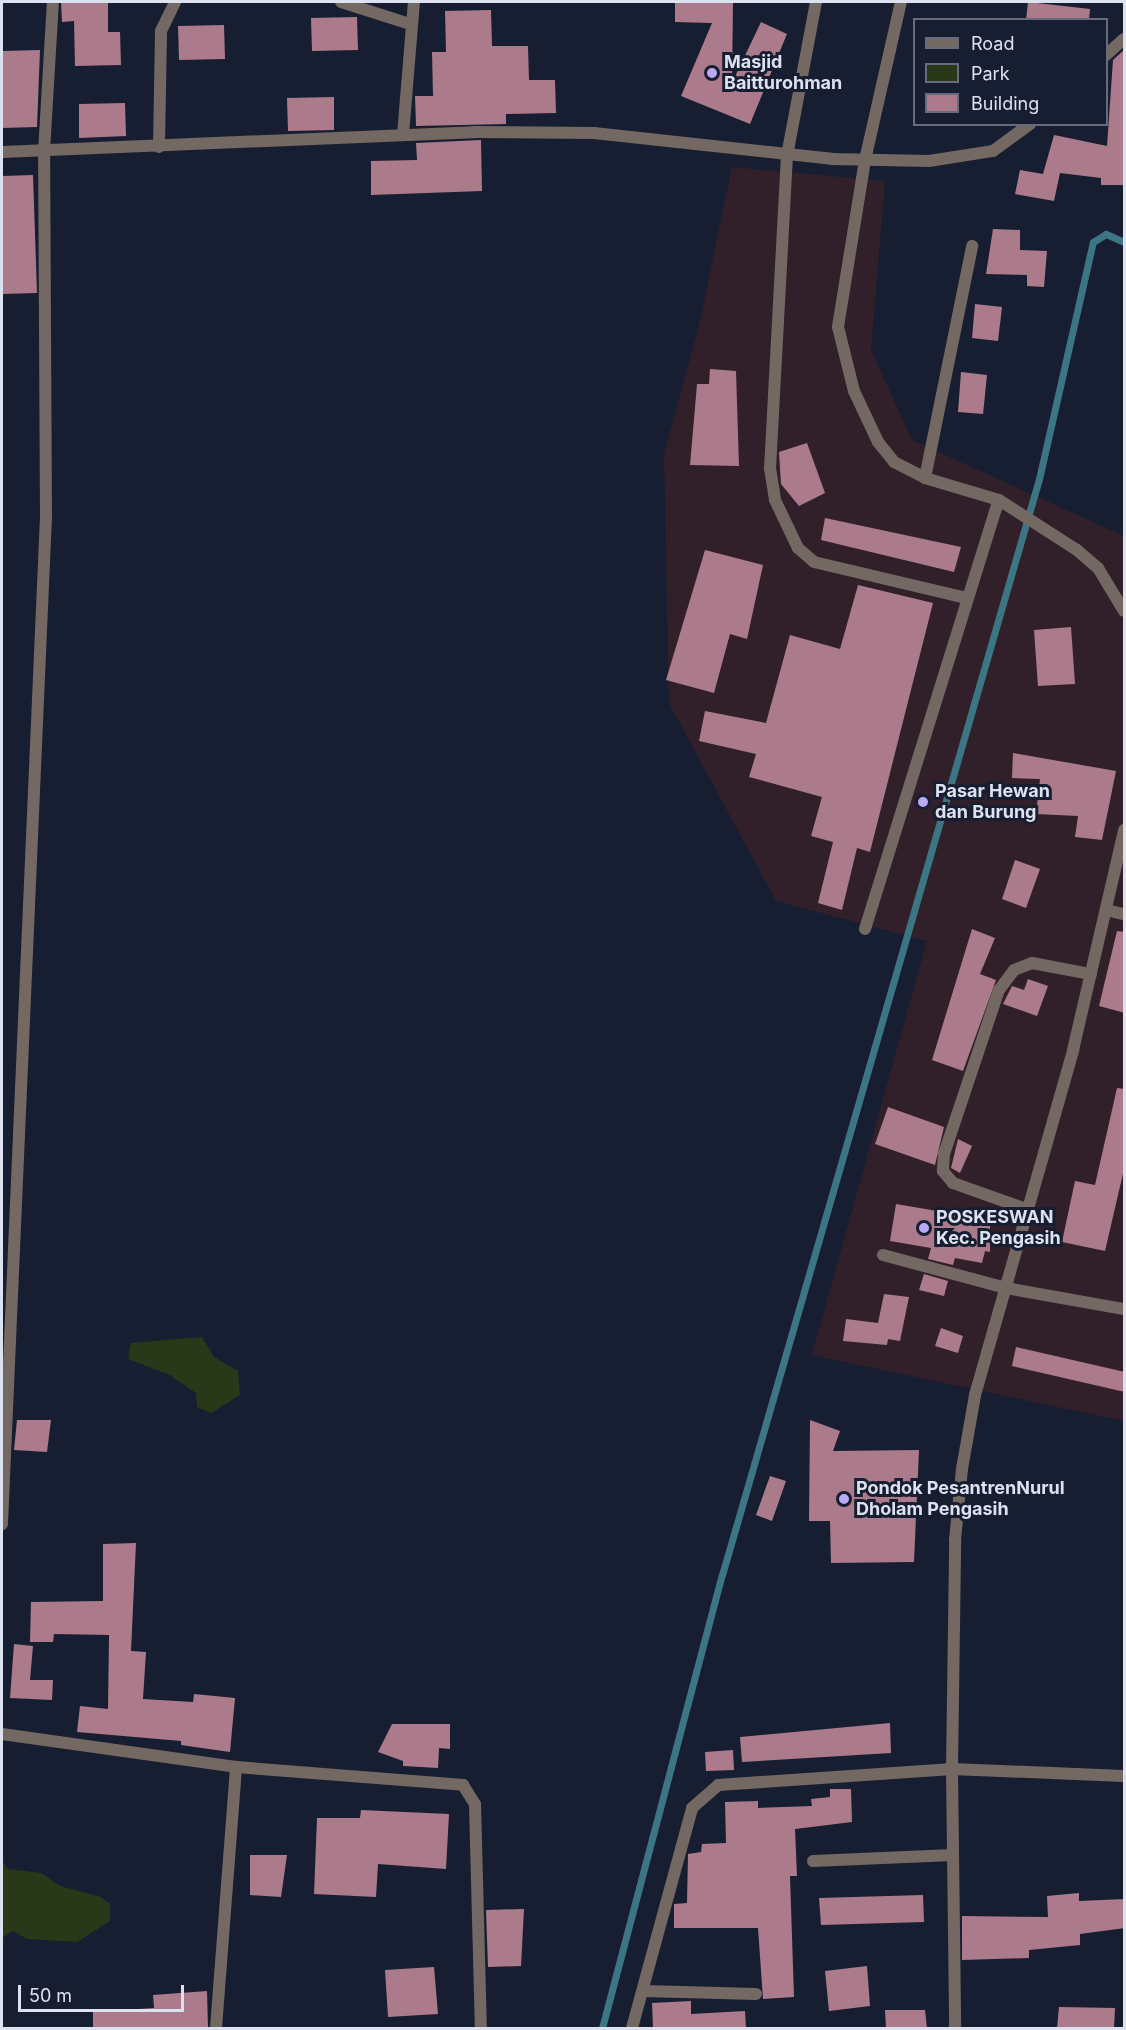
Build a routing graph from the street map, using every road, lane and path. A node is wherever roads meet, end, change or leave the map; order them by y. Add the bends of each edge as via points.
1 (53, 2) edge
2 (175, 2) edge
3 (341, 2) edge
4 (414, 2) edge
5 (816, 2) edge
6 (901, 2) edge
7 (410, 24) junction
8 (1125, 39) edge
9 (1108, 54) edge
10 (1027, 126) edge
11 (403, 135) junction
12 (159, 147) junction
13 (2, 152) edge
14 (44, 152) junction
15 (787, 155) junction
16 (865, 160) junction
17 (972, 246) dead end
18 (925, 478) junction
19 (999, 500) junction
20 (966, 598) junction
21 (1125, 611) edge
22 (1125, 830) edge
23 (1106, 910) junction
24 (1125, 914) edge
25 (866, 929) dead end
26 (1091, 974) junction
27 (1029, 1210) junction
28 (883, 1255) dead end
29 (1006, 1288) junction
30 (1125, 1309) edge
31 (2, 1524) edge
32 (2, 1734) edge
33 (236, 1767) junction
34 (952, 1769) junction
35 (1125, 1776) edge
36 (953, 1855) junction
37 (813, 1861) dead end
38 (643, 1991) junction
39 (756, 1994) dead end
40 (216, 2028) edge
41 (481, 2028) edge
42 (632, 2028) edge
43 (955, 2028) edge

1 - 14 street
2 - 12 street via 161,31
3 - 7 street
4 - 7 street
5 - 15 street
6 - 16 street
7 - 11 street
8 - 9 street
10 - 16 street via 993,151 957,159
11 - 12 street
11 - 15 street via 594,133
12 - 14 street
13 - 14 street
14 - 31 street via 46,516
15 - 16 street
15 - 20 street via 770,468 775,500 798,549 814,562
16 - 18 street via 838,327 854,391 878,442 894,462
17 - 18 street
18 - 19 street
19 - 20 street
19 - 21 street via 1098,568
20 - 25 street
22 - 23 street
23 - 24 street
23 - 26 street
26 - 27 street
26 - 27 street via 1032,963 1014,970 999,990 944,1154 943,1171 953,1183
27 - 29 street
28 - 29 street
29 - 30 street
29 - 34 street via 975,1395 962,1469 955,1540
32 - 33 street
33 - 40 street
33 - 41 street via 447,1781 471,1793
34 - 35 street
34 - 36 street
34 - 38 street via 732,1781 705,1794 692,1808
36 - 37 street
36 - 43 street
38 - 39 street
38 - 42 street

